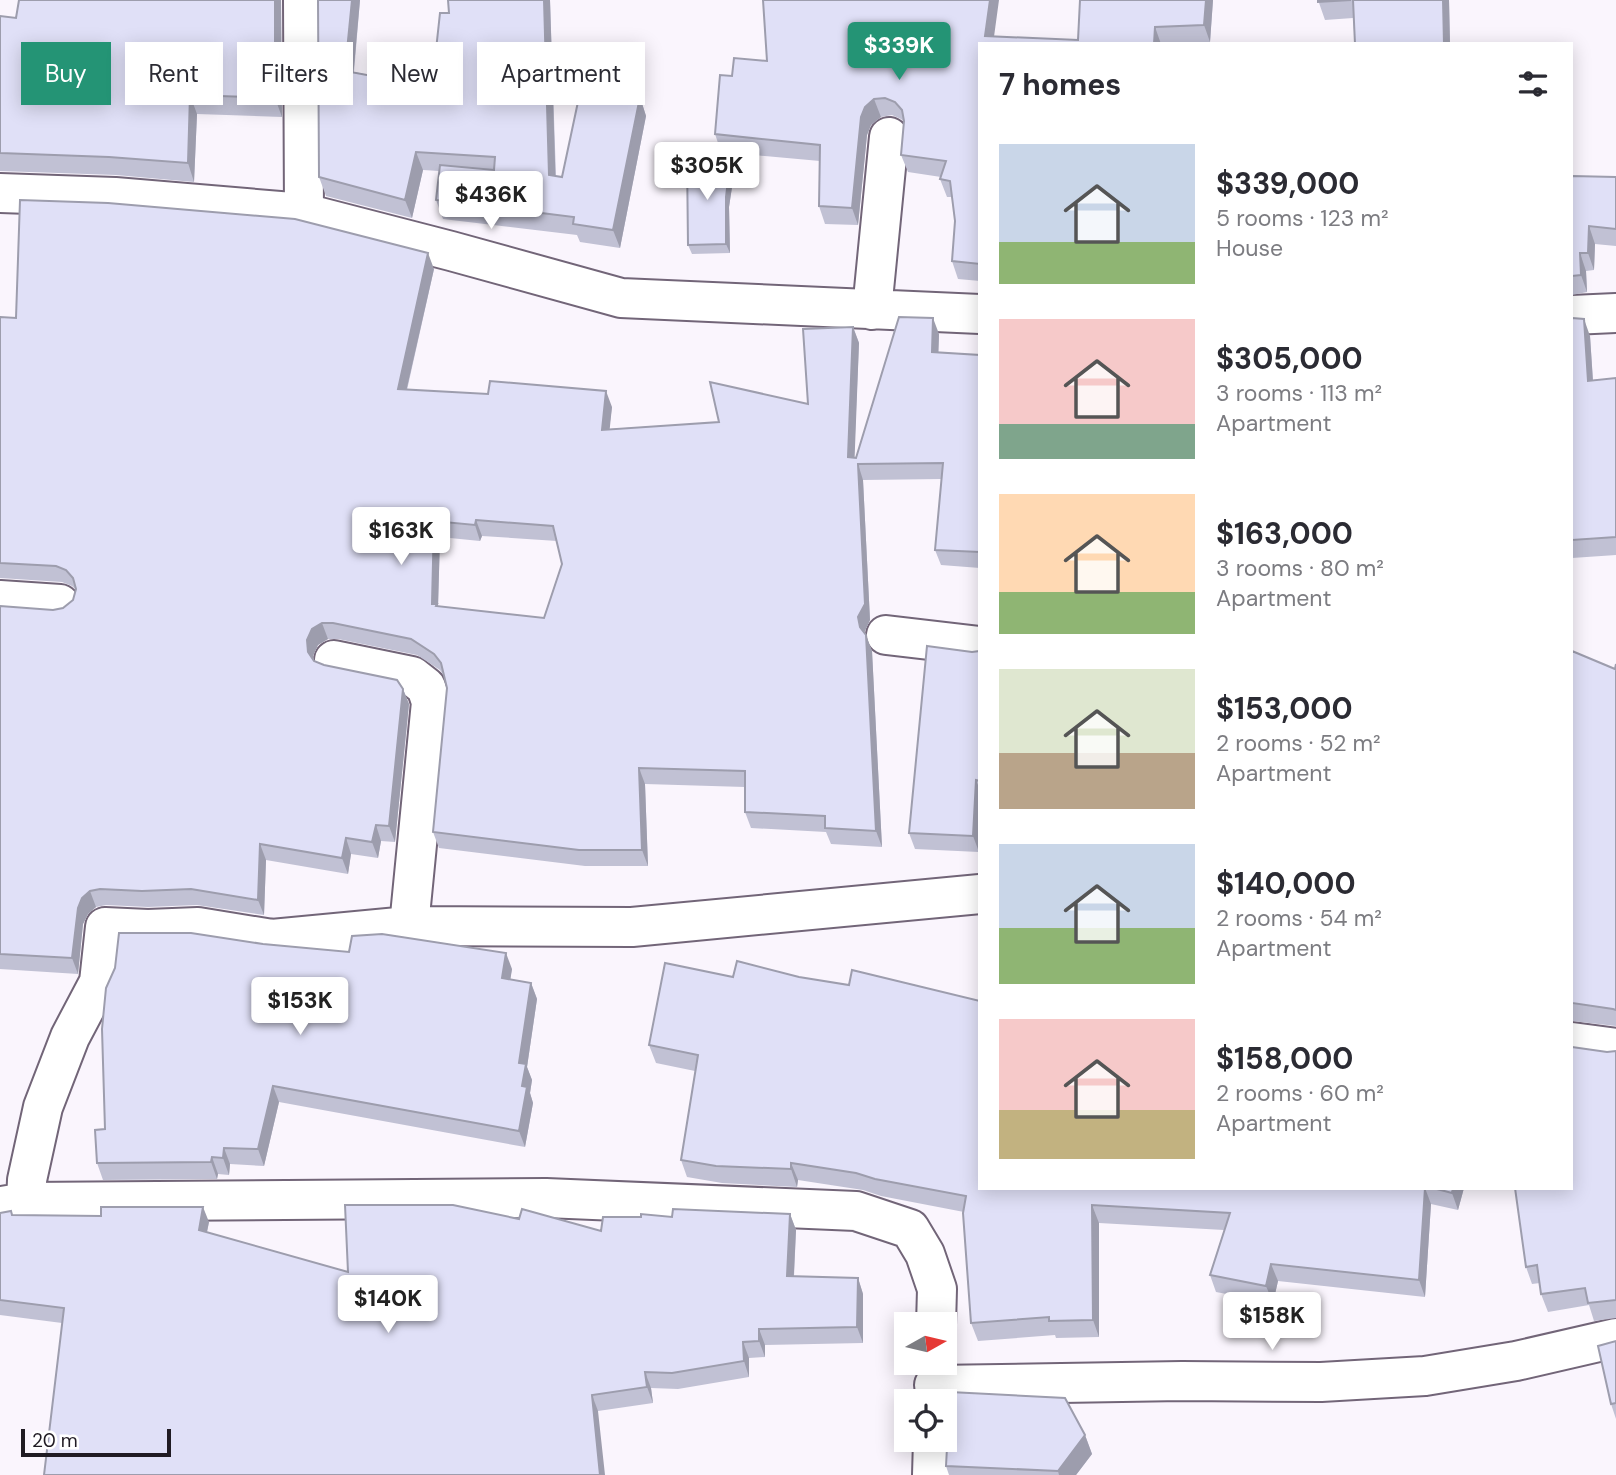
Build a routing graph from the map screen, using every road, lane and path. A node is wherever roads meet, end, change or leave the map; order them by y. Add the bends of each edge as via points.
1 (303, 0) edge
2 (890, 137) dead end
3 (0, 193) edge
4 (304, 213) junction
5 (873, 310) junction
6 (1616, 313) edge
7 (978, 314) edge
8 (1573, 315) edge
9 (0, 600) edge
10 (60, 604) dead end
11 (886, 635) dead end
12 (978, 646) edge
13 (334, 660) dead end
14 (978, 894) edge
15 (409, 926) junction
16 (1573, 1042) edge
17 (1616, 1048) edge
18 (13, 1204) edge
19 (936, 1312) edge
20 (1616, 1338) edge
21 (934, 1383) edge
22 (933, 1452) edge
23 (932, 1475) edge

1 - 4 street
2 - 5 street
3 - 4 street via 115,197
4 - 5 street via 621,298
5 - 7 street
6 - 8 street
9 - 10 street
11 - 12 street
13 - 15 street via 412,676 426,687 431,702
14 - 15 street via 632,927
15 - 18 street via 272,939 198,927 105,927 99,982 70,1037 43,1107 27,1180
16 - 17 street
18 - 19 street via 547,1198 856,1211 910,1229 937,1289
20 - 21 street via 1425,1376 1321,1382
22 - 23 street

